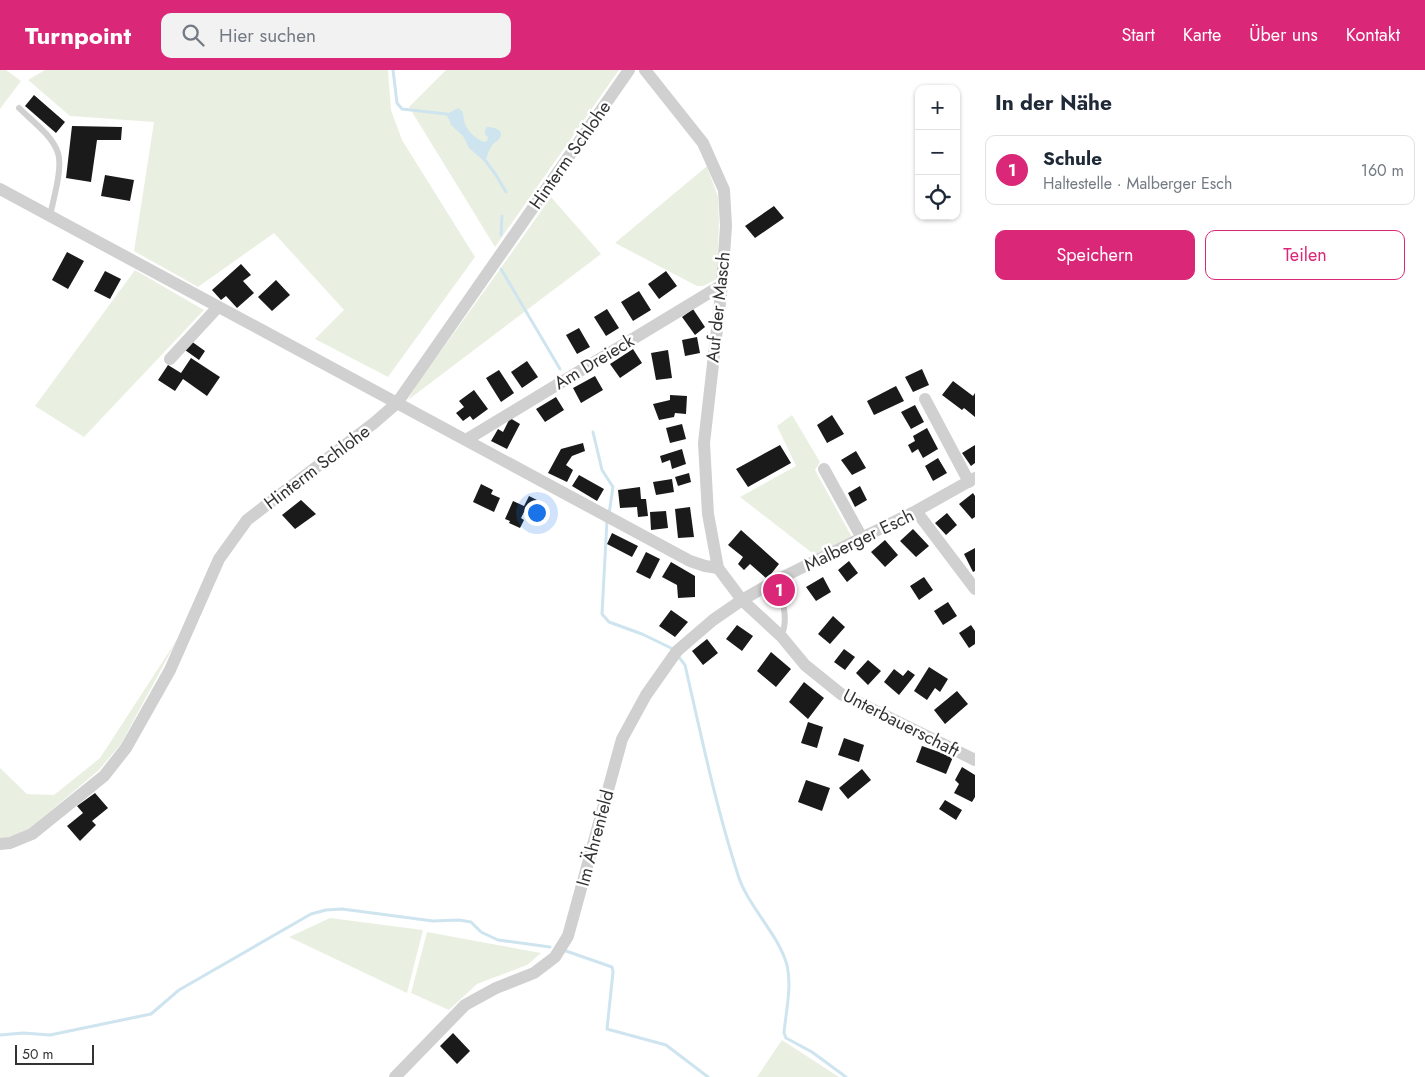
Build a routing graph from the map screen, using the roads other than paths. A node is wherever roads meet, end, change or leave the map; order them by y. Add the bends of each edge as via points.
1 (629, 70) edge
2 (645, 70) edge
3 (19, 108) dead end
4 (0, 189) edge
5 (50, 216) junction
6 (722, 285) junction
7 (218, 307) junction
8 (170, 359) dead end
9 (925, 399) dead end
10 (396, 403) junction
11 (466, 440) junction
12 (824, 468) dead end
13 (972, 480) edge
14 (916, 511) junction
15 (862, 538) junction
16 (718, 568) junction
17 (775, 581) junction
18 (975, 589) edge
19 (742, 600) junction
20 (780, 636) junction
21 (975, 760) edge
22 (0, 844) edge
23 (395, 1077) edge

1 - 10 street, Hinterm Schlohe
2 - 6 street, Auf der Masch via 702,143 724,190 726,226
3 - 5 lane via 50,139 59,155
4 - 5 street
5 - 7 street
6 - 11 street, Am Dreieck
6 - 16 street, Auf der Masch via 704,443 708,514
7 - 8 street
7 - 10 street
9 - 13 street
10 - 11 street
10 - 22 street, Hinterm Schlohe via 247,520 219,559 170,670 126,748 104,776 32,834
11 - 16 street via 690,561
12 - 15 street
13 - 14 street, Malberger Esch
14 - 15 street, Malberger Esch
14 - 18 street
15 - 17 street, Malberger Esch
16 - 19 street
17 - 19 street, Malberger Esch
17 - 20 lane via 786,622
19 - 20 street, Unterbauerschaft
19 - 23 street, Im Ährenfeld via 713,620 674,655 646,694 622,739 568,936 555,957 534,973 465,1005
20 - 21 street, Unterbauerschaft via 805,665 840,694

